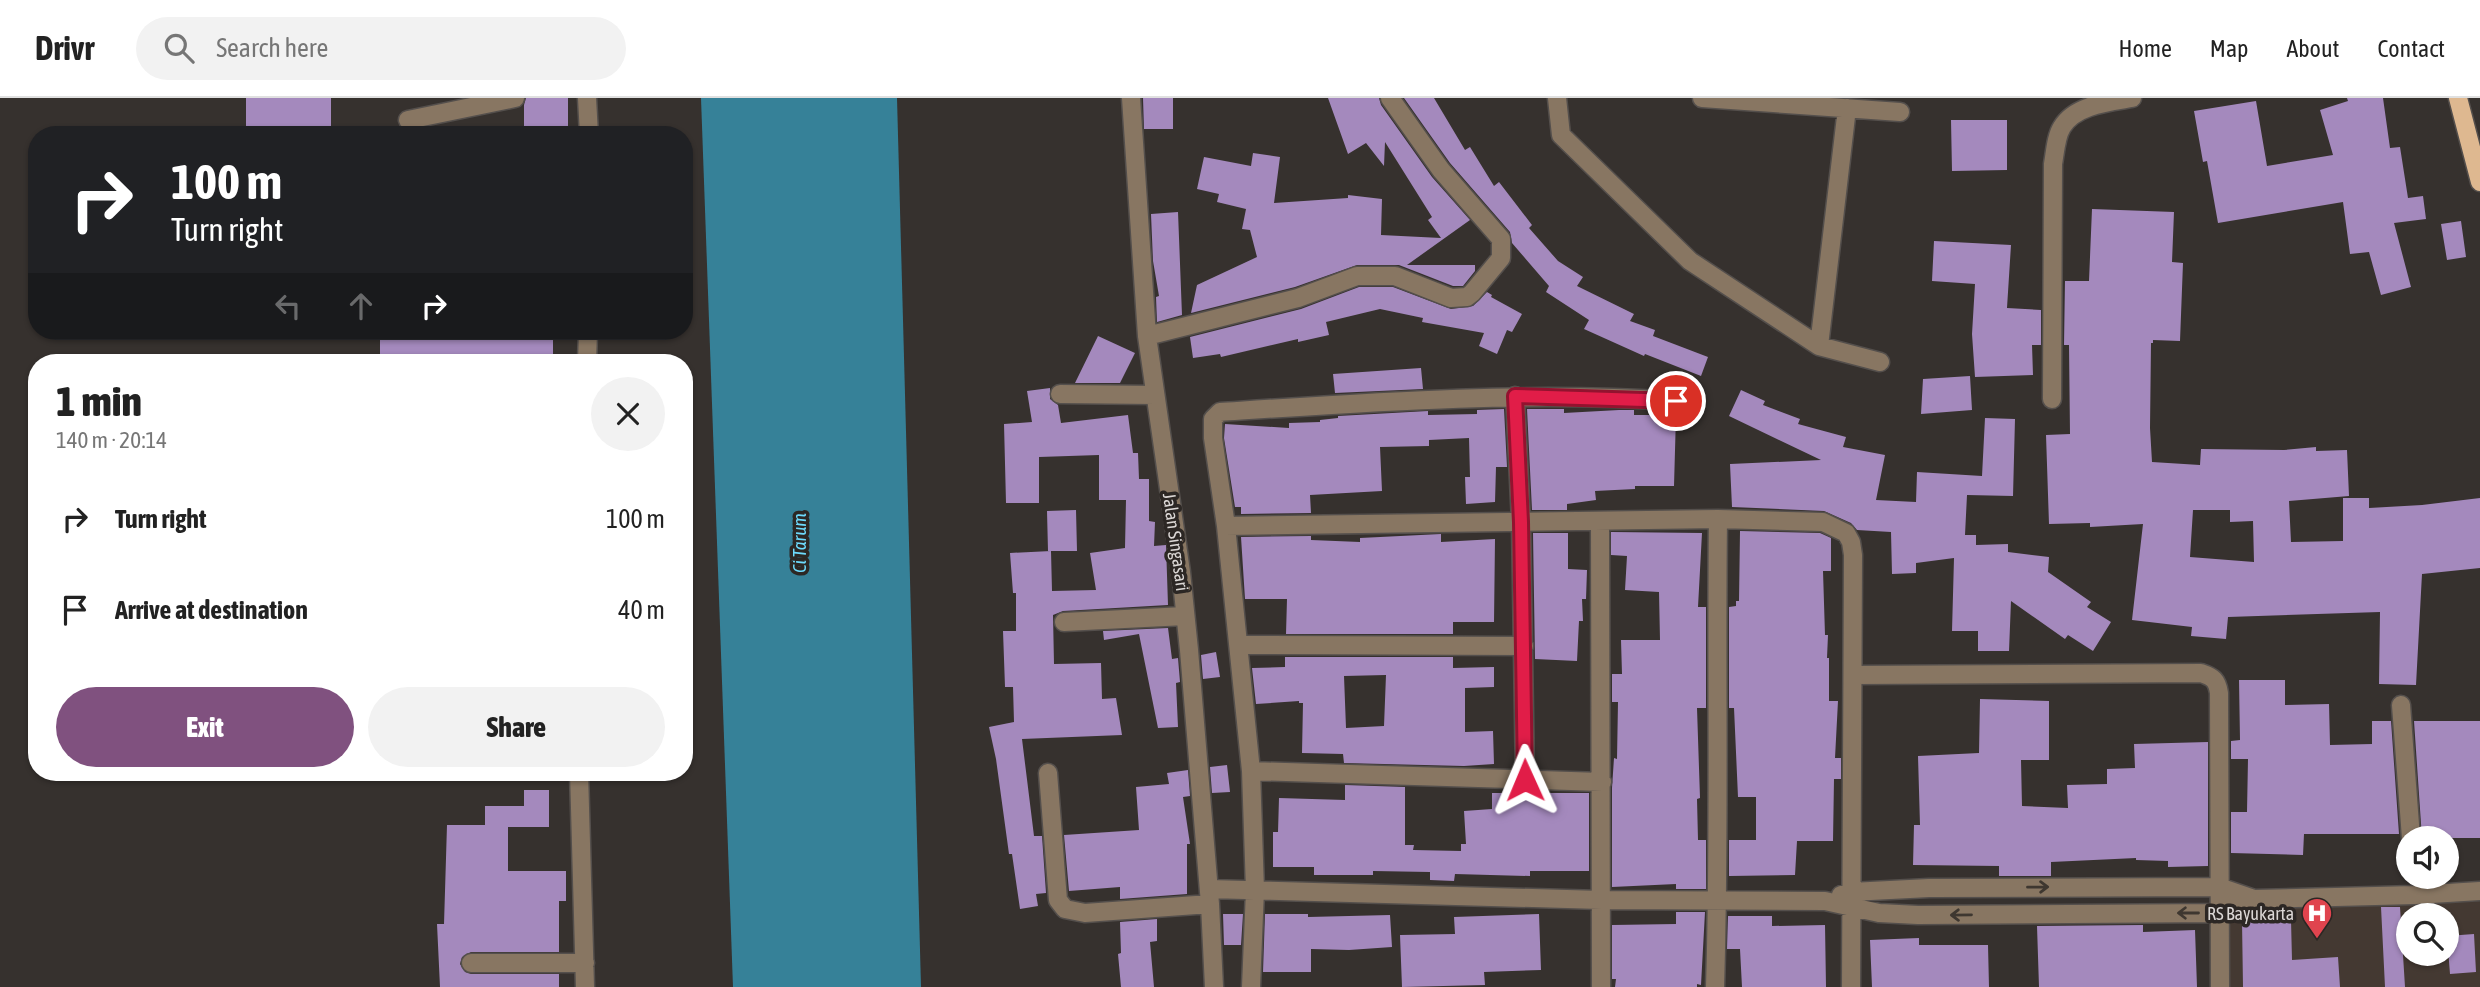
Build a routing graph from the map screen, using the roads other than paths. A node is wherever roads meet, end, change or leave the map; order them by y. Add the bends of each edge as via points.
1 (515, 98) edge
2 (587, 98) edge
3 (1131, 98) edge
4 (1390, 98) edge
5 (1557, 98) edge
6 (1702, 98) edge
7 (2132, 98) edge
8 (2458, 98) edge
9 (1847, 108) junction
10 (1899, 112) dead end
11 (408, 120) dead end
12 (589, 126) edge
13 (2480, 182) edge
14 (1147, 336) junction
15 (1819, 346) junction
16 (1880, 362) dead end
17 (1060, 394) dead end
18 (1155, 395) junction
19 (1515, 396) junction
20 (2052, 399) dead end
21 (1676, 401) dead end
22 (1718, 519) junction
23 (1600, 521) junction
24 (1521, 522) junction
25 (1226, 526) junction
26 (1185, 616) junction
27 (1064, 622) dead end
28 (1239, 645) junction
29 (1524, 646) junction
30 (1854, 675) junction
31 (2401, 705) dead end
32 (1251, 771) junction
33 (1048, 773) dead end
34 (1525, 780) junction
35 (579, 781) edge
36 (1602, 782) junction
37 (2410, 826) edge
38 (2219, 887) junction
39 (2415, 889) edge
40 (1255, 890) junction
41 (2480, 891) edge
42 (2415, 895) junction
43 (1210, 896) junction
44 (2254, 899) junction
45 (1601, 900) junction
46 (1851, 900) junction
47 (1718, 901) junction
48 (2219, 913) junction
49 (471, 963) dead end
50 (585, 964) junction
51 (585, 987) edge
52 (1214, 987) edge
53 (1251, 987) edge
54 (1601, 987) edge
55 (1715, 987) edge
56 (1851, 987) edge
57 (2220, 987) edge

1 - 11 street
2 - 12 street
3 - 14 street, Jalan Singasari
4 - 14 street via 1441,170 1501,239 1501,258 1472,293 1451,299 1395,276 1357,276 1298,298
5 - 15 street via 1561,135 1690,261
6 - 9 street
7 - 20 street via 2071,115 2061,129 2053,164
8 - 13 main road
9 - 10 street
9 - 15 street
14 - 18 street, Jalan Singasari
15 - 16 street
17 - 18 street
18 - 26 street, Jalan Singasari
19 - 21 street
19 - 24 street
19 - 25 street via 1220,412 1213,419 1213,438
22 - 23 street
22 - 30 street via 1823,522 1846,533 1853,555
22 - 47 street
23 - 24 street
23 - 36 street
24 - 25 street
24 - 29 street
25 - 28 street
26 - 27 street
26 - 43 street, Jalan Singasari
28 - 29 street
28 - 32 street
29 - 34 street
30 - 38 street via 2211,676 2219,693
30 - 46 street
31 - 37 street
32 - 34 street
32 - 40 street
33 - 43 street via 1058,900 1065,909 1085,913
34 - 36 street
35 - 50 street
36 - 45 street
38 - 44 street
46 -> 38 street via 1994,887
38 - 48 street
39 - 42 street
40 - 43 street
40 - 45 street
40 - 53 street
41 - 42 street
42 - 44 street
43 - 52 street, Jalan Singasari
44 - 48 street
45 - 47 street
45 - 54 street
46 - 47 street
48 -> 46 street via 1879,913
46 - 56 street
47 - 55 street
48 - 57 street
49 - 50 street
50 - 51 street

